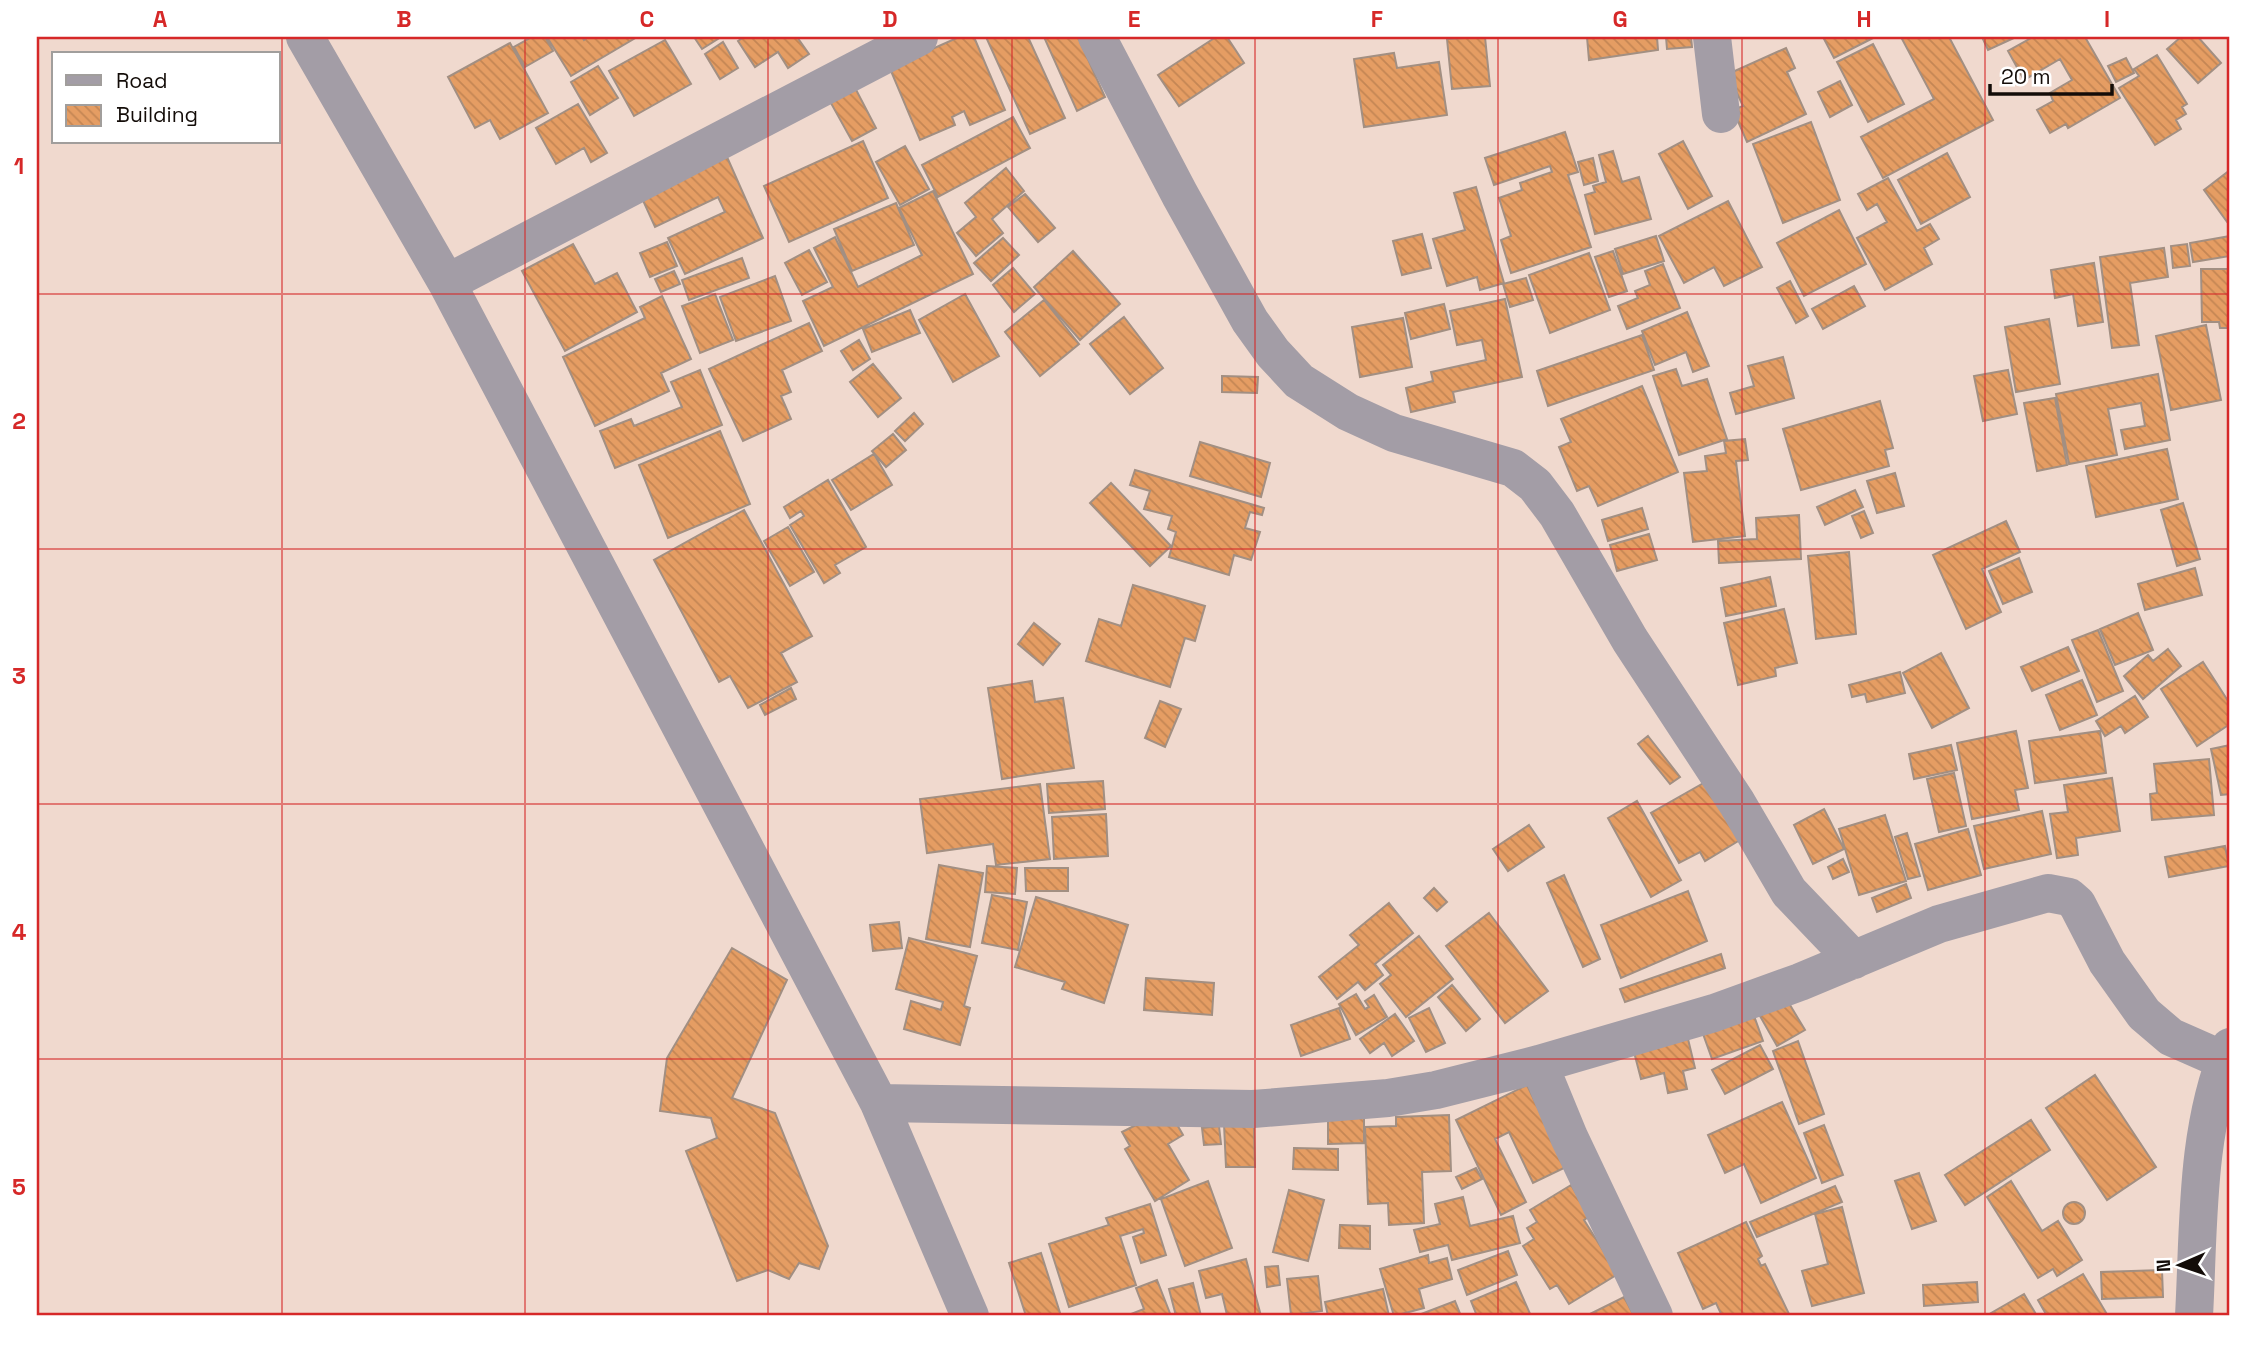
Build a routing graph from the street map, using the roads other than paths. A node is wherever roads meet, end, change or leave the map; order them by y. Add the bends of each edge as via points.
1 (305, 37) edge
2 (919, 37) edge
3 (1097, 37) edge
4 (1712, 37) edge
5 (1721, 114) dead end
6 (447, 283) junction
7 (1854, 960) junction
8 (2228, 1057) edge
9 (1539, 1064) junction
10 (878, 1103) junction
11 (970, 1316) edge
12 (1654, 1316) edge
13 (2194, 1316) edge

1 - 6 street
2 - 6 street
3 - 7 street via 1250,321 1273,353 1299,381 1348,412 1394,433 1513,468 1535,485 1789,892
4 - 5 street
6 - 10 street
7 - 8 street via 1973,912 2048,894 2069,897 2144,1014 2171,1037
7 - 9 street via 1714,1013
8 - 13 street via 2208,1117
9 - 10 street via 1388,1098 1253,1109
9 - 12 street
10 - 11 street

